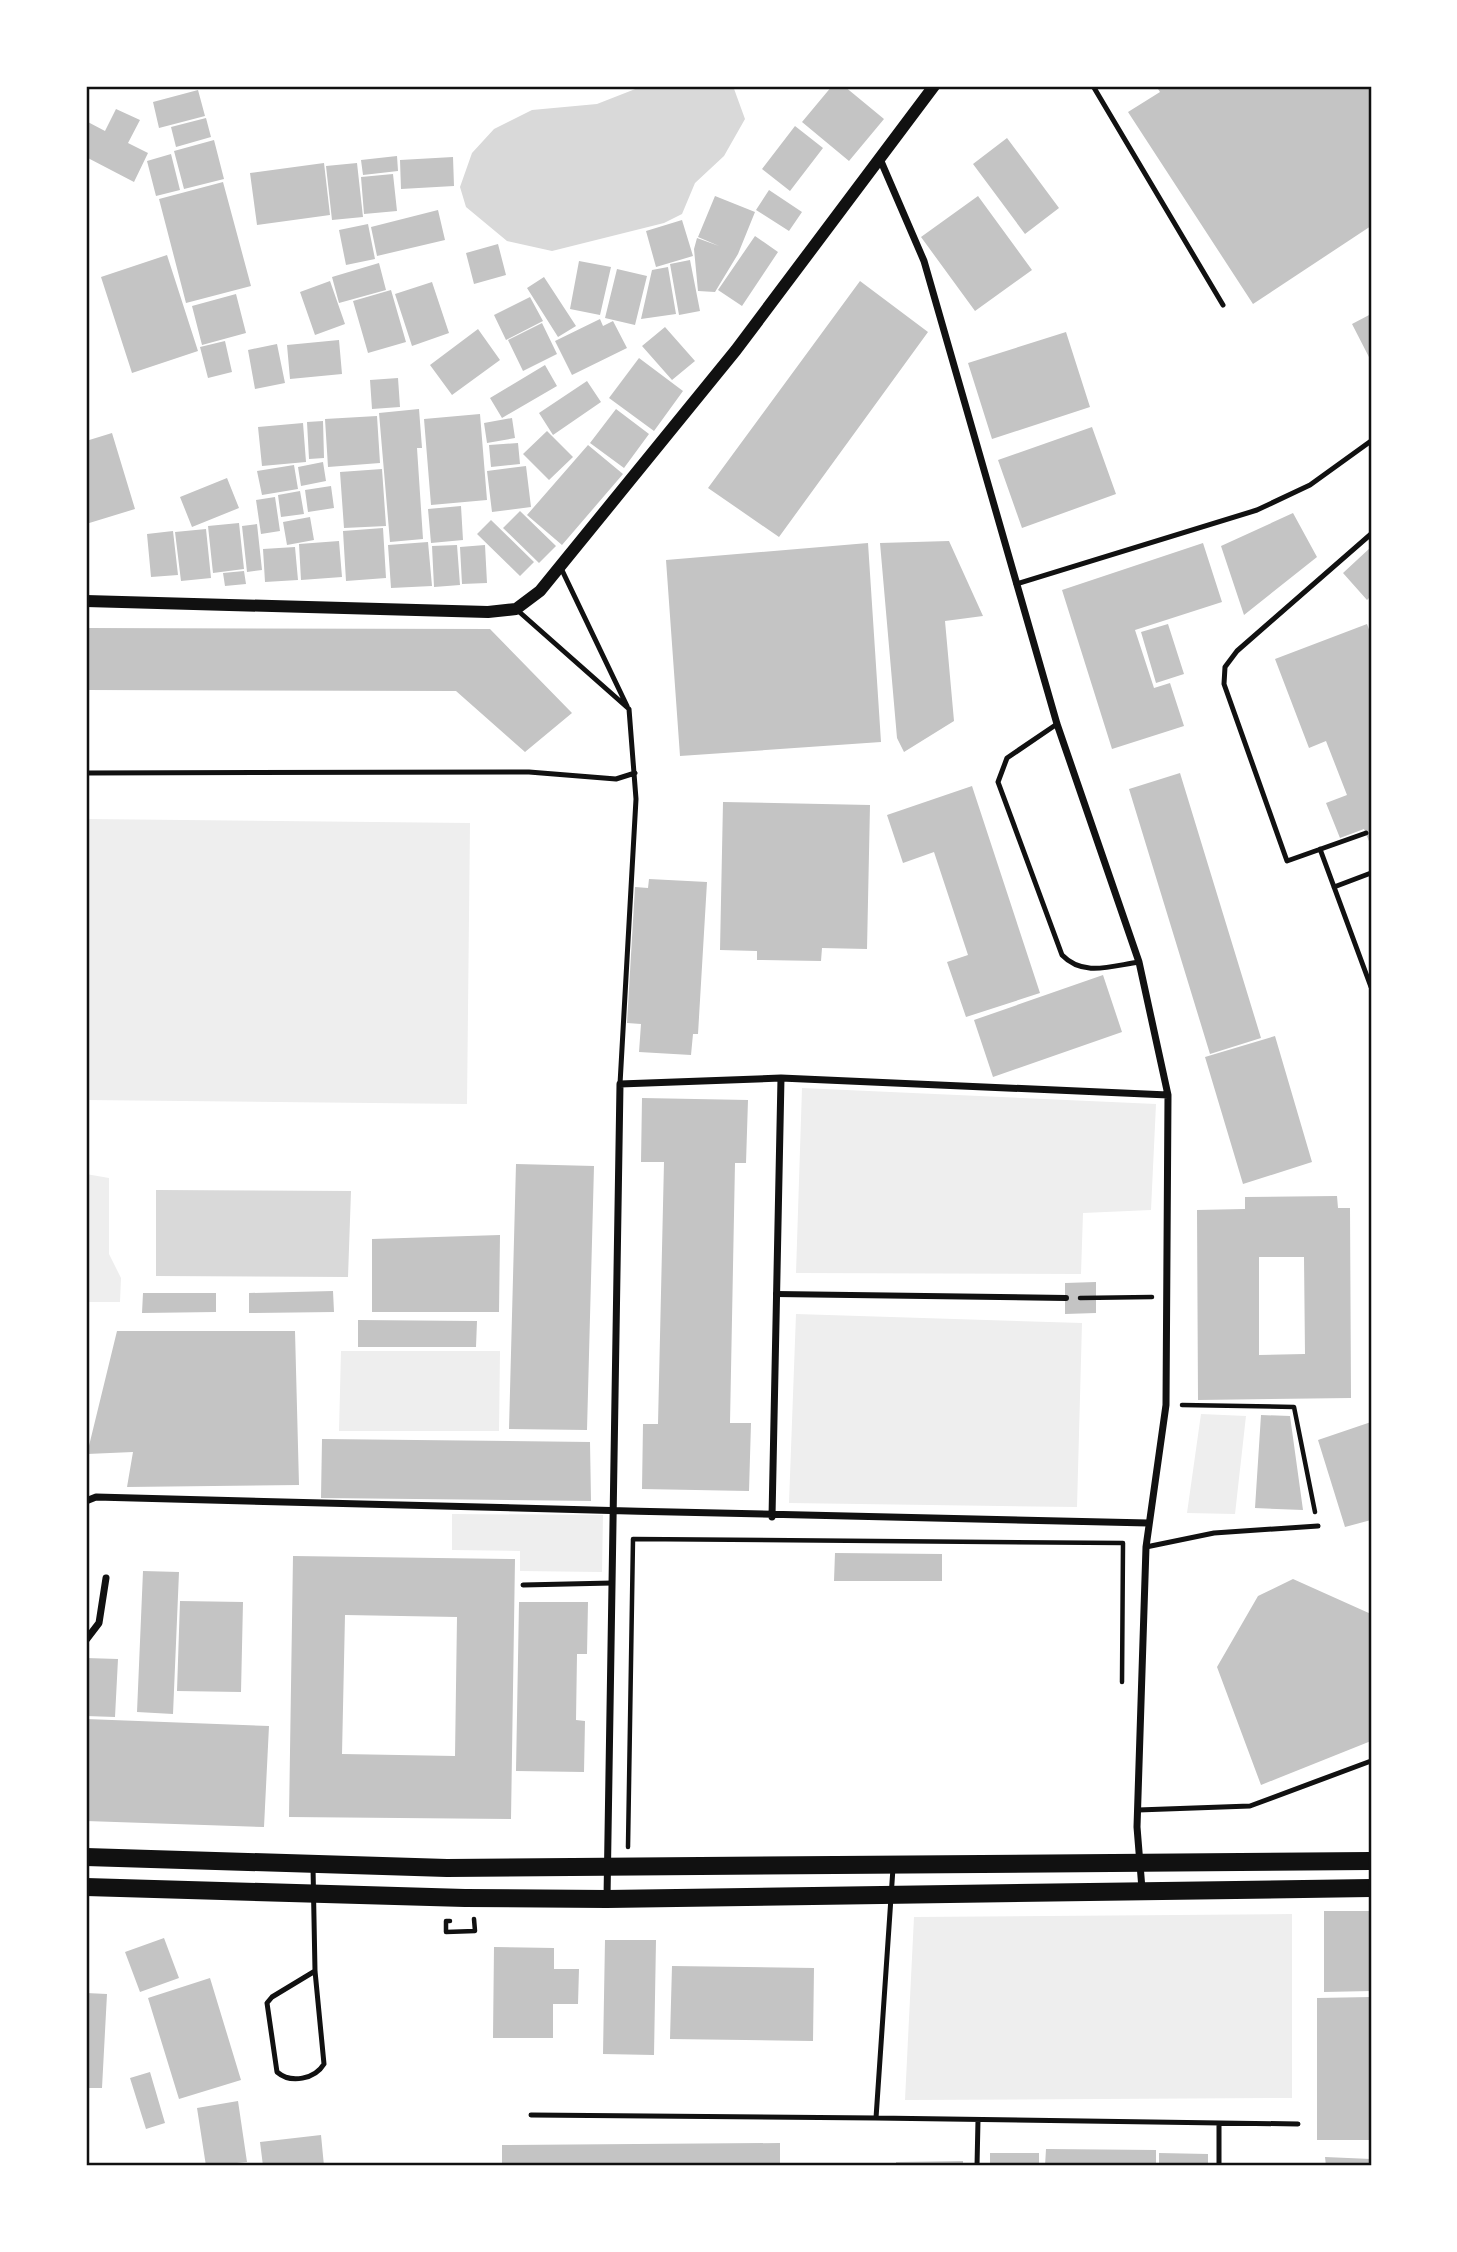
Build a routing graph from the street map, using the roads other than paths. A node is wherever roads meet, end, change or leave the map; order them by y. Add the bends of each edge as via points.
1 (933, 86) edge
2 (1093, 86) edge
3 (880, 159) junction
4 (1223, 305) dead end
5 (1371, 441) edge
6 (1371, 534) edge
7 (560, 566) junction
8 (1016, 584) junction
9 (86, 601) edge
10 (516, 609) junction
11 (629, 709) junction
12 (1057, 724) junction
13 (86, 773) edge
14 (635, 774) junction
15 (1366, 833) dead end
16 (1320, 849) junction
17 (1371, 873) edge
18 (1334, 887) junction
19 (1139, 962) junction
20 (1371, 988) edge
21 (781, 1078) junction
22 (620, 1084) junction
23 (1168, 1095) junction
24 (776, 1294) junction
25 (1066, 1298) road end
26 (86, 1501) edge
27 (614, 1508) junction
28 (772, 1517) junction
29 (1148, 1523) junction
30 (1318, 1526) road end
31 (1146, 1547) junction
32 (106, 1578) dead end
33 (612, 1583) junction
34 (523, 1585) dead end
35 (86, 1640) edge
36 (1371, 1761) edge
37 (1138, 1811) junction
38 (86, 1857) edge
39 (1371, 1861) edge
40 (1138, 1862) junction
41 (313, 1864) junction
42 (893, 1864) junction
43 (607, 1866) junction
44 (86, 1887) edge
45 (1371, 1888) edge
46 (1142, 1890) junction
47 (313, 1894) junction
48 (890, 1894) junction
49 (607, 1899) junction
50 (315, 1971) junction
51 (531, 2115) dead end
52 (876, 2118) junction
53 (978, 2120) junction
54 (1298, 2124) dead end
55 (1219, 2125) junction
56 (977, 2166) edge
57 (1219, 2166) edge

1 - 3 street
2 - 4 lane
3 - 7 street via 736,350
3 - 8 street via 924,261
5 - 8 lane via 1310,485 1257,510
6 - 16 lane via 1237,651 1225,667 1224,684 1287,861
7 - 10 street via 540,591
7 - 11 lane
8 - 12 street
9 - 10 street via 488,612
10 - 11 lane
11 - 14 lane
12 - 19 street
12 - 19 lane via 1007,758 998,782 1062,955 1084,970
13 - 14 lane via 529,772 617,779
14 - 22 lane
15 - 16 lane
16 - 18 lane
17 - 18 lane
18 - 20 lane
19 - 23 street
21 - 22 street
21 - 23 street
21 - 24 street
22 - 27 street
23 - 29 street via 1166,1405
24 - 25 street
24 - 28 street
26 - 27 street via 96,1497
27 - 28 street
27 - 33 street
28 - 29 street
29 - 31 street
30 - 31 lane via 1214,1533
31 - 37 street
32 - 35 street via 99,1623
33 - 34 lane
33 - 43 street
36 - 37 lane via 1250,1806
37 - 40 street
38 - 41 main road
39 - 40 main road
40 - 42 main road
40 - 46 street
41 - 43 main road
41 - 47 lane
42 - 43 main road
42 - 48 lane
43 - 49 street
44 - 47 main road
45 - 46 main road
46 - 48 main road
47 - 49 main road
47 - 50 lane
48 - 49 main road
48 - 52 lane
50 - 50 lane via 324,2064 313,2076 289,2079 277,2072 267,2003
51 - 52 lane
52 - 53 lane
53 - 55 lane
53 - 56 lane
54 - 55 lane
55 - 57 lane

